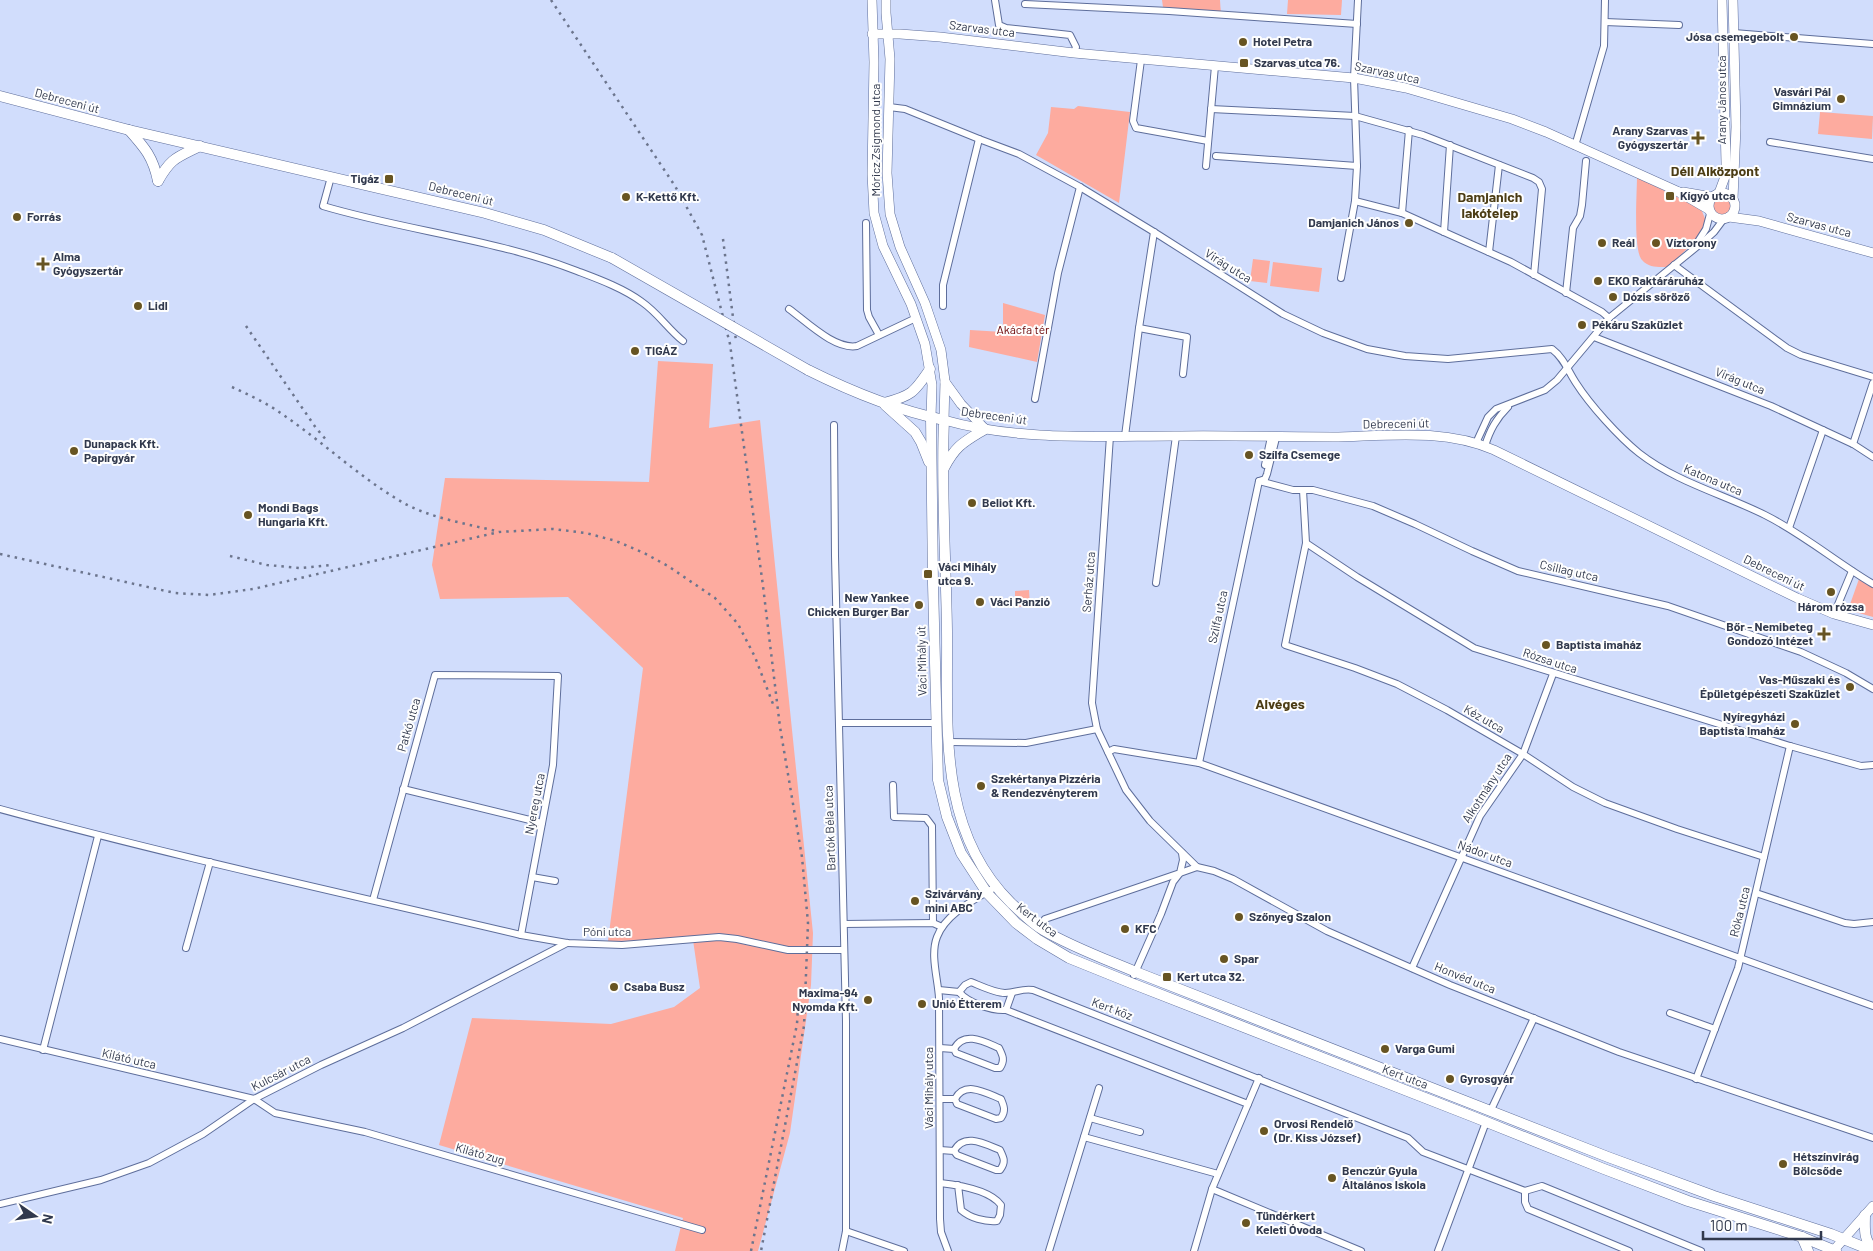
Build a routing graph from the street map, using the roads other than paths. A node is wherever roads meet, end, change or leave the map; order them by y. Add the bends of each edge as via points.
1 (872, 0) edge
2 (886, 0) edge
3 (995, 0) edge
4 (1358, 0) edge
5 (1605, 0) edge
6 (1722, 0) edge
7 (1733, 0) edge
8 (1025, 4) dead end
9 (1604, 22) junction
10 (1356, 24) junction
11 (1680, 26) dead end
12 (872, 34) junction
13 (887, 34) junction
14 (1734, 34) junction
15 (1873, 44) edge
16 (1074, 53) junction
17 (1140, 60) junction
18 (1215, 66) junction
19 (1354, 78) junction
20 (0, 96) edge
21 (889, 107) junction
22 (1211, 109) junction
23 (1355, 116) junction
24 (129, 130) junction
25 (1408, 130) junction
26 (979, 139) junction
27 (1208, 141) junction
28 (1770, 142) dead end
29 (1450, 145) junction
30 (200, 146) junction
31 (1575, 146) junction
32 (1216, 156) dead end
33 (1873, 159) edge
34 (1586, 161) dead end
35 (1499, 165) junction
36 (1206, 166) dead end
37 (1356, 166) junction
38 (330, 176) junction
39 (1080, 187) junction
40 (1677, 191) junction
41 (1716, 195) junction
42 (1355, 201) junction
43 (1734, 203) junction
44 (1709, 212) junction
45 (1402, 213) junction
46 (1726, 219) junction
47 (1759, 221) junction
48 (866, 223) dead end
49 (1154, 232) junction
50 (1444, 232) junction
51 (1693, 248) junction
52 (1490, 252) junction
53 (1873, 252) edge
54 (1674, 265) junction
55 (1534, 275) junction
56 (1341, 278) dead end
57 (1566, 293) junction
58 (943, 306) dead end
59 (788, 309) dead end
60 (916, 318) junction
61 (1609, 318) junction
62 (1139, 328) junction
63 (879, 335) junction
64 (1594, 337) junction
65 (683, 341) dead end
66 (930, 369) junction
67 (1568, 370) junction
68 (1183, 374) dead end
69 (1873, 377) edge
70 (945, 382) junction
71 (1873, 383) edge
72 (1035, 399) dead end
73 (882, 403) junction
74 (931, 417) junction
75 (944, 420) junction
76 (834, 424) dead end
77 (985, 429) junction
78 (1823, 430) junction
79 (1110, 436) junction
80 (1125, 436) junction
81 (1176, 436) junction
82 (1274, 437) junction
83 (1481, 444) junction
84 (1853, 444) junction
85 (1873, 457) edge
86 (931, 469) junction
87 (943, 472) junction
88 (1262, 480) junction
89 (1303, 490) junction
90 (1789, 528) junction
91 (1306, 543) junction
92 (1852, 571) junction
93 (1156, 583) dead end
94 (1873, 584) edge
95 (1834, 614) junction
96 (1873, 625) edge
97 (1553, 674) junction
98 (558, 676) joint
99 (1873, 689) edge
100 (935, 723) junction
101 (839, 724) junction
102 (1097, 729) junction
103 (949, 742) junction
104 (1790, 746) junction
105 (1108, 752) junction
106 (1523, 754) junction
107 (1198, 763) junction
108 (1873, 765) edge
109 (893, 785) dead end
110 (403, 790) junction
111 (0, 809) edge
112 (542, 823) junction
113 (98, 836) junction
114 (1182, 852) junction
115 (1460, 857) junction
116 (1764, 857) junction
117 (210, 862) junction
118 (1197, 867) junction
119 (1180, 873) junction
120 (532, 877) junction
121 (555, 881) dead end
122 (997, 886) junction
123 (987, 892) junction
124 (1756, 893) junction
125 (373, 900) junction
126 (1045, 919) dead end
127 (1873, 922) edge
128 (933, 923) junction
129 (844, 924) junction
130 (942, 927) junction
131 (521, 935) junction
132 (567, 943) junction
133 (186, 948) dead end
134 (844, 950) junction
135 (1740, 958) junction
136 (1412, 968) junction
137 (1136, 972) junction
138 (1131, 983) junction
139 (939, 990) junction
140 (958, 992) junction
141 (1012, 993) junction
142 (1873, 1006) edge
143 (1006, 1010) junction
144 (1670, 1013) dead end
145 (1534, 1018) junction
146 (1715, 1029) junction
147 (0, 1039) edge
148 (940, 1048) junction
149 (954, 1049) junction
150 (43, 1050) junction
151 (1259, 1078) junction
152 (1696, 1078) junction
153 (1099, 1088) dead end
154 (254, 1099) junction
155 (940, 1099) junction
156 (955, 1099) junction
157 (1248, 1104) junction
158 (1491, 1110) junction
159 (1090, 1118) junction
160 (1486, 1122) junction
161 (1140, 1132) dead end
162 (1084, 1138) junction
163 (1873, 1138) edge
164 (940, 1150) junction
165 (954, 1151) junction
166 (1468, 1170) junction
167 (1218, 1174) junction
168 (940, 1183) junction
169 (958, 1185) junction
170 (1212, 1189) junction
171 (1526, 1191) junction
172 (0, 1204) edge
173 (1873, 1206) edge
174 (1866, 1214) junction
175 (702, 1230) dead end
176 (846, 1231) junction
177 (1802, 1237) junction
178 (1843, 1240) junction
179 (1873, 1250) edge
180 (842, 1251) edge
181 (904, 1251) edge
182 (948, 1251) edge
183 (1050, 1251) edge
184 (1194, 1251) edge
185 (1361, 1251) edge
186 (1438, 1251) edge
187 (1629, 1251) edge
188 (1701, 1251) edge
189 (1808, 1251) edge
190 (1834, 1251) edge

1 - 12 street, Móricz Zsigmond utca
2 - 13 street, Móricz Zsigmond utca
3 - 16 street, Szarvas utca via 999,25 1070,35 1076,47
4 - 10 street
5 - 9 street
6 - 41 street, Arany János utca via 1726,163 1724,182
7 - 14 street, Arany János utca
8 - 10 street via 1169,10
9 - 11 street
9 - 31 street via 1604,46
10 - 19 street
12 - 13 street, Szarvas utca
12 - 60 street, Móricz Zsigmond utca via 874,213 886,254
13 - 16 street, Szarvas utca
13 - 21 street, Móricz Zsigmond utca
14 - 15 street
14 - 43 street, Arany János utca
16 - 17 street, Szarvas utca
17 - 18 street, Szarvas utca
17 - 27 street via 1134,126
18 - 19 street, Szarvas utca
18 - 22 street
19 - 23 street
19 - 31 street, Szarvas utca via 1406,88 1512,119
20 - 24 main road, Debreceni út
21 - 26 street, Virág utca via 905,109
21 - 70 street, Móricz Zsigmond utca via 887,173 890,214 900,247 934,326
22 - 23 street
22 - 27 street
23 - 25 street
23 - 37 street
24 - 30 main road, Debreceni út
24 - 30 main road via 149,152 158,181 175,158
25 - 29 street
25 - 45 street
26 - 39 street, Virág utca via 1020,154
26 - 58 street via 943,285
27 - 36 street
28 - 33 street
29 - 35 street
29 - 50 street
30 - 38 main road, Debreceni út
31 - 40 street, Szarvas utca
32 - 37 street
34 - 57 street via 1580,216 1573,228
35 - 52 street
35 - 55 street via 1539,182 1542,189
37 - 42 street
38 - 65 street via 323,206 545,258 597,278 641,301
38 - 73 main road, Debreceni út, bridge via 523,223 577,243 612,258 808,370
39 - 49 street, Virág utca
39 - 72 street via 1058,273
40 - 41 street, Szarvas utca
40 - 44 street, Szarvas utca
41 - 43 street via 1726,194
41 - 44 street via 1708,205
42 - 45 street
42 - 56 street
43 - 46 street via 1733,213
43 - 47 street, Szarvas utca
44 - 46 street via 1716,219
44 - 51 street via 1706,229
45 - 50 street
46 - 47 street, Szarvas utca
46 - 51 street
47 - 53 street, Szarvas utca
48 - 63 street via 868,310
49 - 62 street
49 - 67 street, Virág utca via 1283,314 1367,349 1448,359 1552,349
50 - 52 street
51 - 54 street
52 - 55 street
54 - 61 street
54 - 69 street via 1787,348
55 - 57 street
57 - 61 street
59 - 63 street via 836,343 848,347 858,346
60 - 63 street
60 - 66 street, Móricz Zsigmond utca
61 - 64 street
62 - 68 street via 1187,337
62 - 80 street
64 - 67 street
64 - 78 street, Virág utca via 1772,406
66 - 73 main road via 917,388 905,398
66 - 74 street, Móricz Zsigmond utca
67 - 83 street via 1545,390 1496,409 1488,416
67 - 90 street, Katona utca via 1620,436 1640,454 1674,475
70 - 75 street, Móricz Zsigmond utca
70 - 77 street
71 - 84 street
73 - 74 main road, Debreceni út
73 - 86 main road, Debreceni út via 915,432
74 - 75 main road, Debreceni út
74 - 86 main road, Váci Mihály út
75 - 77 street, Debreceni út
75 - 87 main road, Váci Mihály út
76 - 101 street, Bartók Béla utca
77 - 79 street, Debreceni út
77 - 87 main road via 955,450
78 - 84 street, Virág utca
78 - 90 street
79 - 80 street, Debreceni út
79 - 102 street, Serház utca via 1092,703
80 - 81 street, Debreceni út
81 - 82 street, Debreceni út
81 - 93 street
82 - 83 street, Debreceni út via 1438,436
82 - 88 street, Szilfa utca
83 - 95 street, Debreceni út
84 - 85 street, Virág utca
86 - 100 main road, Váci Mihály út
87 - 103 main road, Váci Mihály út
88 - 89 street, Csillag utca
88 - 107 street, Szilfa utca
89 - 91 street
89 - 99 street, Csillag utca via 1373,506 1518,570 1668,606 1801,652
90 - 92 street, Katona utca
91 - 97 street, Rózsa utca via 1474,648
91 - 106 street, Kéz utca via 1285,645 1397,684
92 - 94 street, Katona utca
92 - 95 street
95 - 96 street, Debreceni út
97 - 104 street, Rózsa utca
97 - 106 street, Alkotmány utca
98 - 110 street, Patkó utca via 435,675
98 - 112 street, Nyereg utca via 554,765
100 - 101 street
100 - 123 main road, Váci Mihály út via 938,780 947,817 961,853
101 - 129 street, Bartók Béla utca
102 - 103 street via 1026,743
102 - 105 street
103 - 122 main road, Váci Mihály út via 951,781 960,819 974,850
104 - 108 street, Rózsa utca via 1860,766
104 - 116 street, Róka utca
105 - 107 street, Nádor utca via 1114,750
105 - 114 street, Honvéd utca via 1126,790 1150,821
106 - 115 street, Alkotmány utca via 1480,816
106 - 116 street, Kéz utca via 1572,787 1604,803
107 - 115 street, Nádor utca
109 - 128 street via 894,817 926,818 932,826
110 - 112 street
110 - 125 street, Patkó utca
111 - 113 street, Póni utca
112 - 120 street, Nyereg utca
113 - 117 street, Póni utca
113 - 150 street
114 - 118 street, Honvéd utca
114 - 119 street
115 - 135 street, Nádor utca
115 - 136 street, Alkotmány utca
116 - 124 street, Róka utca
117 - 125 street, Póni utca
117 - 133 street
118 - 119 street
118 - 136 street, Honvéd utca via 1233,879 1327,931
119 - 126 street
119 - 137 street via 1173,882
120 - 121 street
120 - 131 street, Nyereg utca
122 - 123 street, Váci Mihály utca
122 - 137 main road, Kert utca via 1022,914 1041,929
123 - 130 street, Váci Mihály utca via 951,916
123 - 138 main road, Kert utca via 1016,923 1037,939 1069,958
124 - 127 street via 1845,923
124 - 135 street, Róka utca
125 - 131 street, Póni utca
128 - 129 street
128 - 130 street
129 - 134 street, Bartók Béla utca
130 - 139 street, Váci Mihály utca via 934,950
131 - 132 street, Póni utca
132 - 134 street, Póni utca via 622,945 719,938 788,950
132 - 154 street, Kulcsár utca via 403,1028
134 - 176 street, Bartók Béla utca
135 - 142 street, Nádor utca
135 - 146 street, Róka utca
136 - 145 street, Honvéd utca
137 - 138 street
137 - 158 main road, Kert utca
138 - 160 main road, Kert utca
139 - 140 street, Kert köz
139 - 148 street, Váci Mihály utca
140 - 141 street, Kert köz via 971,982 1002,994
140 - 143 street, Kert köz via 997,1011
141 - 143 street
141 - 151 street, Kert köz via 1033,990
143 - 157 street, Kert köz
144 - 146 street
145 - 152 street, Honvéd utca
145 - 158 street
146 - 152 street, Róka utca
147 - 150 street, Kilátó utca
148 - 149 street
148 - 155 street, Váci Mihály utca
149 - 149 street via 956,1054 995,1068 1003,1064 1004,1057 999,1048 973,1038 960,1041
150 - 154 street, Kilátó utca
151 - 157 street
151 - 166 street, Kert köz via 1408,1138 1423,1152
152 - 163 street, Honvéd utca
153 - 159 street
154 - 172 street, Kulcsár utca via 204,1134 149,1163 101,1180
154 - 175 street, Kilátó zug via 275,1113 365,1132
155 - 156 street
155 - 164 street, Váci Mihály utca
156 - 156 street via 957,1104 996,1119 1004,1114 1005,1107 1000,1098 974,1088 961,1091
157 - 167 street
158 - 178 main road, Kert utca via 1714,1196
159 - 161 street
159 - 162 street
160 - 166 street
160 - 177 main road, Kert utca via 1688,1200
162 - 167 street
162 - 183 street
164 - 165 street
164 - 168 street, Váci Mihály utca
165 - 165 street via 996,1170 1004,1165 1000,1150 973,1140 960,1143
166 - 171 street, Kert köz
166 - 186 street
167 - 170 street
168 - 169 street
168 - 182 street, Váci Mihály utca via 941,1232
169 - 169 street via 996,1198 1001,1204 997,1222 966,1215 961,1210
170 - 184 street
170 - 185 street
171 - 187 street via 1528,1209
171 - 188 street via 1542,1186
173 - 174 street
174 - 178 street
174 - 179 main road via 1866,1239
176 - 180 street, Bartók Béla utca
176 - 181 street
177 - 189 main road
177 - 190 main road, Kert utca
178 - 179 main road, Kert utca
178 - 190 street

